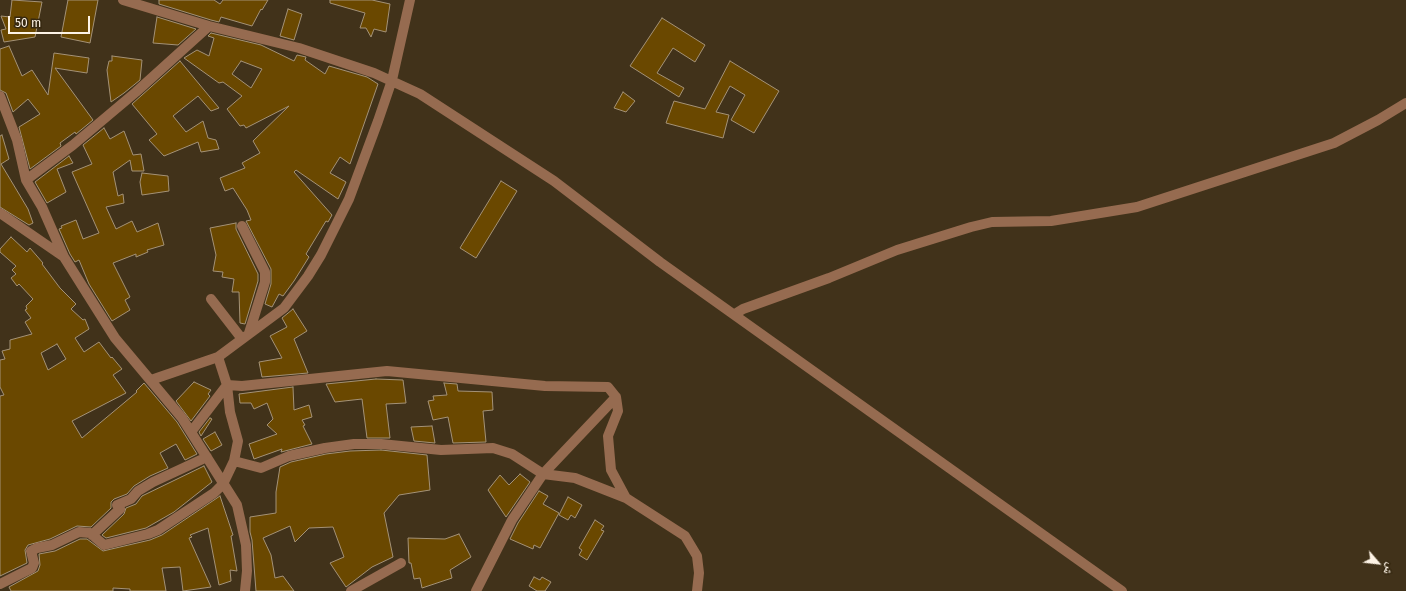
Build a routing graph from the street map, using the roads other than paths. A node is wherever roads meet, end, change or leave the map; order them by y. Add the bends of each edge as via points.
1 (123, 0) edge
2 (410, 0) edge
3 (146, 3) edge
4 (209, 26) junction
5 (392, 80) junction
6 (0, 96) edge
7 (1406, 103) edge
8 (26, 180) junction
9 (0, 212) edge
10 (242, 226) dead end
11 (64, 257) junction
12 (211, 298) dead end
13 (735, 314) junction
14 (246, 336) junction
15 (218, 357) junction
16 (151, 380) junction
17 (227, 385) junction
18 (616, 397) junction
19 (191, 432) junction
20 (207, 457) junction
21 (234, 461) junction
22 (543, 474) junction
23 (223, 484) junction
24 (626, 498) junction
25 (92, 536) junction
26 (401, 563) dead end
27 (0, 584) edge
28 (245, 591) edge
29 (350, 591) edge
30 (476, 591) edge
31 (697, 591) edge
32 (1122, 591) edge

1 - 3 street
2 - 5 street
3 - 4 street
4 - 5 street via 299,48
4 - 8 street via 136,92 73,145
5 - 13 street via 420,94 554,182 660,262
5 - 14 street via 349,200 321,255 288,304
6 - 8 street via 17,140
7 - 13 street via 1334,143 1137,207 1051,221 992,222 971,227 897,250
8 - 11 street
9 - 11 street
10 - 14 street via 265,272 265,282
11 - 16 street via 115,338
12 - 14 street
13 - 32 street
14 - 15 street
15 - 16 street
15 - 17 street
16 - 19 street
17 - 18 street via 242,386 387,371 545,386 608,387
17 - 19 street
17 - 21 street via 230,412 238,440
18 - 22 street
18 - 24 street via 618,410 608,436 611,470
19 - 20 street
20 - 23 street
20 - 25 street via 153,482 138,491 131,499 117,505 120,509
21 - 22 street via 261,468 289,456 354,444 437,449 486,448 501,449 512,454
21 - 23 street
22 - 24 street via 575,478
22 - 30 street via 512,520
23 - 25 street via 207,498 148,534 104,545
23 - 28 street via 240,513 246,545
24 - 31 street via 685,536 697,556
25 - 27 street via 79,532 52,545 31,551 34,563 32,568
26 - 29 street

